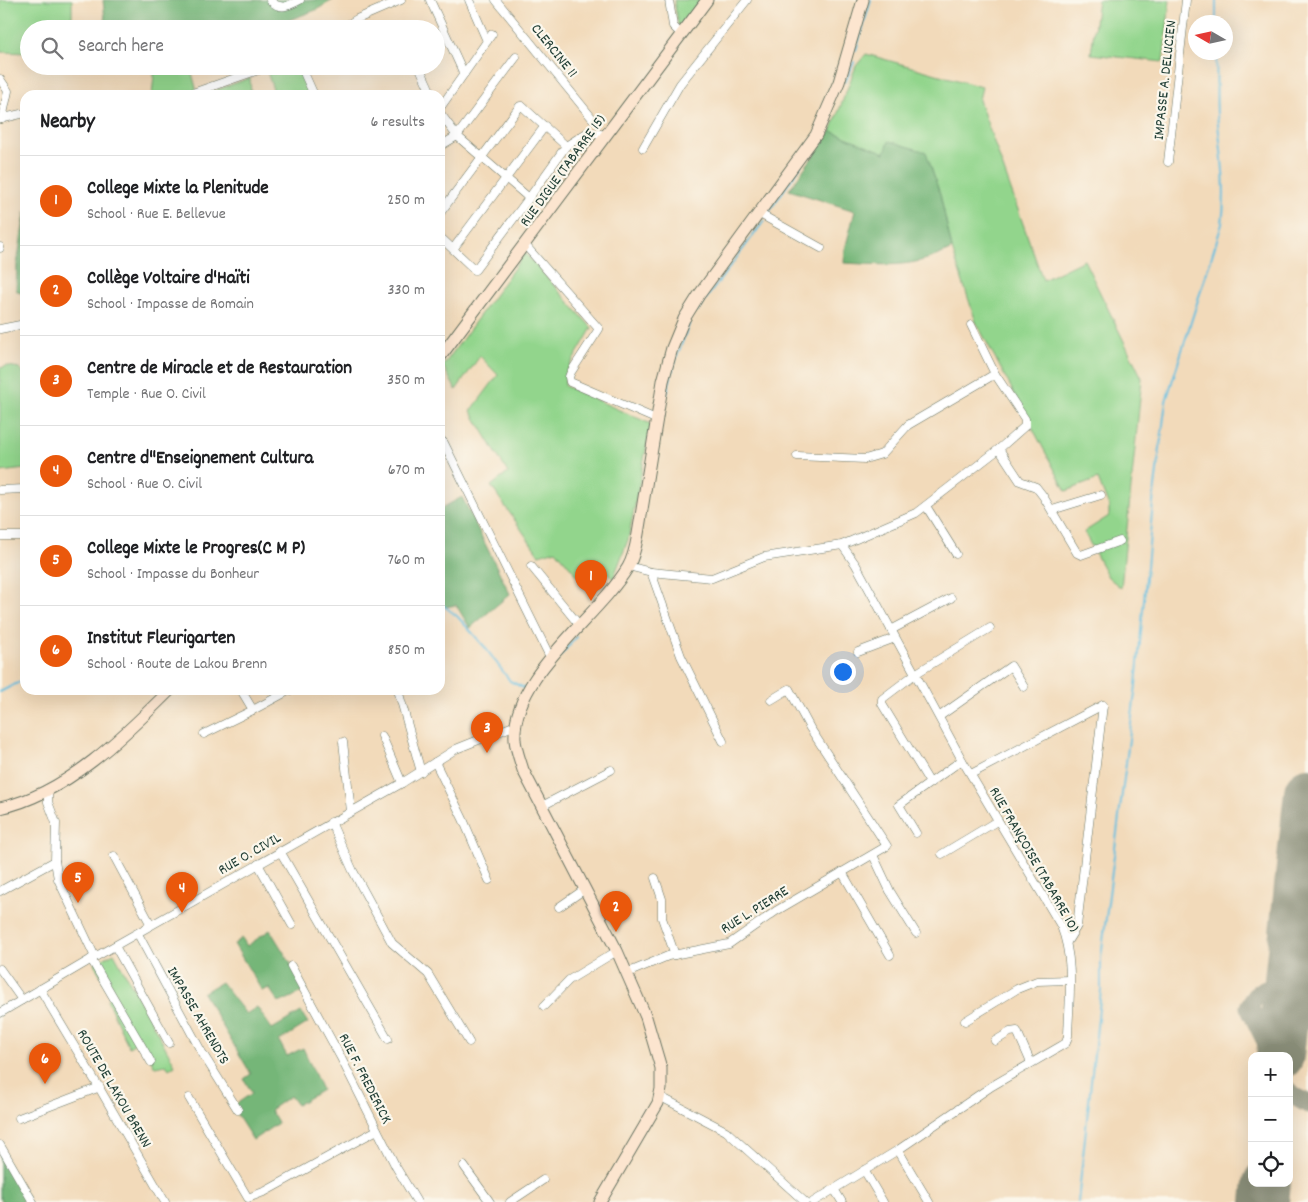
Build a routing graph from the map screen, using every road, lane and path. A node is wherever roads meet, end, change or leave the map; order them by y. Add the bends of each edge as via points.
1 (270, 0) edge
2 (300, 0) edge
3 (401, 0) edge
4 (430, 0) edge
5 (469, 0) edge
6 (496, 0) edge
7 (669, 0) edge
8 (707, 0) edge
9 (747, 0) edge
10 (863, 0) edge
11 (1186, 0) edge
12 (355, 20) edge
13 (439, 20) edge
14 (445, 33) edge
15 (682, 35) junction
16 (516, 57) dead end
17 (464, 74) junction
18 (244, 75) edge
19 (305, 75) edge
20 (423, 75) edge
21 (0, 79) edge
22 (201, 90) edge
23 (312, 90) edge
24 (430, 90) edge
25 (445, 101) edge
26 (20, 115) edge
27 (592, 118) dead end
28 (1, 119) edge
29 (445, 120) edge
30 (545, 126) junction
31 (606, 135) junction
32 (457, 136) junction
33 (445, 143) edge
34 (566, 146) junction
35 (643, 148) dead end
36 (483, 158) junction
37 (1168, 162) dead end
38 (506, 178) junction
39 (529, 198) junction
40 (445, 207) edge
41 (760, 214) junction
42 (445, 242) edge
43 (525, 245) junction
44 (821, 248) dead end
45 (453, 249) junction
46 (20, 325) edge
47 (971, 325) dead end
48 (0, 329) edge
49 (445, 349) edge
50 (995, 374) junction
51 (658, 420) junction
52 (445, 445) edge
53 (999, 449) junction
54 (797, 456) dead end
55 (20, 489) edge
56 (0, 490) edge
57 (1101, 495) dead end
58 (926, 506) junction
59 (1052, 510) junction
60 (0, 536) edge
61 (20, 536) edge
62 (1120, 540) dead end
63 (842, 546) junction
64 (956, 554) dead end
65 (531, 566) dead end
66 (628, 566) junction
67 (651, 572) junction
68 (951, 598) dead end
69 (580, 626) junction
70 (990, 628) dead end
71 (891, 630) junction
72 (895, 638) junction
73 (858, 652) dead end
74 (551, 659) junction
75 (915, 674) junction
76 (1024, 687) dead end
77 (165, 695) edge
78 (244, 695) edge
79 (280, 695) edge
80 (399, 695) edge
81 (771, 700) dead end
82 (252, 710) junction
83 (940, 716) junction
84 (516, 725) junction
85 (204, 734) dead end
86 (382, 736) dead end
87 (343, 742) dead end
88 (723, 742) dead end
89 (962, 760) junction
90 (435, 762) junction
91 (611, 770) dead end
92 (421, 772) junction
93 (971, 774) junction
94 (402, 783) junction
95 (930, 784) junction
96 (48, 789) junction
97 (542, 806) junction
98 (0, 808) edge
99 (351, 811) junction
100 (997, 821) junction
101 (331, 822) junction
102 (916, 833) dead end
103 (280, 851) junction
104 (872, 854) junction
105 (942, 854) dead end
106 (114, 856) dead end
107 (55, 861) junction
108 (258, 864) junction
109 (842, 872) junction
110 (655, 878) dead end
111 (489, 880) dead end
112 (585, 889) junction
113 (0, 891) edge
114 (559, 908) dead end
115 (151, 925) junction
116 (292, 925) dead end
117 (916, 933) dead end
118 (138, 934) junction
119 (1067, 942) junction
120 (115, 946) junction
121 (617, 951) junction
122 (675, 955) junction
123 (890, 955) dead end
124 (93, 958) junction
125 (291, 966) dead end
126 (0, 969) edge
127 (627, 973) junction
128 (1070, 980) junction
129 (40, 989) junction
130 (22, 1000) junction
131 (544, 1006) dead end
132 (0, 1013) edge
133 (964, 1021) dead end
134 (388, 1039) dead end
135 (995, 1041) dead end
136 (469, 1042) dead end
137 (169, 1043) dead end
138 (151, 1062) dead end
139 (1031, 1064) junction
140 (100, 1087) junction
141 (660, 1096) junction
142 (189, 1098) dead end
143 (238, 1110) dead end
144 (19, 1118) dead end
145 (377, 1130) junction
146 (0, 1145) edge
147 (898, 1150) junction
148 (464, 1166) dead end
149 (864, 1170) junction
150 (543, 1180) dead end
151 (834, 1189) junction
152 (245, 1200) edge
153 (32, 1202) edge
154 (165, 1202) edge
155 (417, 1202) edge
156 (490, 1202) edge
157 (510, 1202) edge
158 (600, 1202) edge
159 (805, 1202) edge
160 (813, 1202) edge
161 (842, 1202) edge
162 (883, 1202) edge
163 (929, 1202) edge

1 - 2 street via 283,7
3 - 12 street
4 - 13 street
5 - 17 street via 490,38
6 - 27 street, CLERCINE 11
7 - 15 street via 672,26
8 - 15 main road, RUE DIGUE (TABARRE 15)
9 - 35 street via 680,84
10 - 41 main road via 839,82 816,135
11 - 37 street, IMPASSE A. DELUCIEN
14 - 17 street
15 - 31 main road, RUE DIGUE (TABARRE 15)
16 - 32 street
17 - 25 street
18 - 22 street
19 - 23 street
20 - 24 street
21 - 28 street via 8,91
26 - 28 street
29 - 32 street
30 - 34 street
30 - 36 street via 520,106
30 - 38 street
31 - 34 street via 588,132
31 - 43 main road, RUE DIGUE (TABARRE 15)
32 - 33 street
32 - 36 street
34 - 39 street
36 - 38 street
36 - 40 street
38 - 39 street
38 - 45 street
39 - 45 street via 475,270
41 - 44 street
41 - 51 main road via 684,319 663,381
42 - 45 street
43 - 49 main road, RUE DIGUE (TABARRE 15)
43 - 51 street via 599,329 571,372 570,382
46 - 48 street
47 - 50 street
50 - 53 street via 1026,423
50 - 54 street via 908,425 882,454 865,459
51 - 66 main road via 637,540
52 - 74 street
53 - 58 street
53 - 59 street via 1020,481 1036,487
55 - 56 street
57 - 59 street
58 - 63 street
58 - 64 street
59 - 62 street via 1077,553 1082,555
60 - 61 street
63 - 67 street via 764,557 712,578
63 - 71 street, RUE FRANÇOISE (TABARRE 10) via 856,565
65 - 69 street
66 - 67 street
66 - 69 main road
67 - 88 street via 681,656
68 - 71 street
69 - 74 main road
70 - 75 street
71 - 72 street, RUE FRANÇOISE (TABARRE 10)
72 - 73 street
72 - 75 street, RUE FRANÇOISE (TABARRE 10)
74 - 84 main road via 520,704
75 - 83 street, RUE FRANÇOISE (TABARRE 10)
75 - 95 street via 881,701
76 - 83 street via 1011,666
77 - 96 main road via 82,769
78 - 82 street
79 - 82 street
80 - 92 street
81 - 104 street, RUE L. PIERRE via 789,689 810,728 887,846
82 - 85 street
83 - 89 street, RUE FRANÇOISE (TABARRE 10)
84 - 90 street, RUE O. CIVIL via 456,749
84 - 97 main road via 518,755
86 - 94 street
87 - 99 street
89 - 93 street, RUE FRANÇOISE (TABARRE 10)
89 - 95 street
90 - 92 street, RUE O. CIVIL
90 - 111 street via 464,819
91 - 97 street
92 - 94 street, RUE O. CIVIL
93 - 100 street, RUE FRANÇOISE (TABARRE 10)
93 - 119 street via 1103,705 1078,926
94 - 99 street, RUE O. CIVIL
95 - 102 street via 899,805
96 - 98 main road via 34,798
96 - 107 street via 48,802 56,823
97 - 112 main road
99 - 101 street, RUE O. CIVIL
100 - 105 street
100 - 119 street, RUE FRANÇOISE (TABARRE 10) via 1061,926
101 - 103 street, RUE O. CIVIL
101 - 136 street via 392,943 428,974
103 - 108 street, RUE O. CIVIL
103 - 134 street
104 - 109 street, RUE L. PIERRE
104 - 117 street
106 - 115 street
107 - 113 street
107 - 124 street via 58,879
108 - 115 street, RUE O. CIVIL
108 - 116 street
109 - 122 street, RUE L. PIERRE via 776,911 729,944
109 - 123 street
110 - 122 street via 662,899 662,918
112 - 114 street
112 - 121 main road
115 - 118 street, RUE O. CIVIL
118 - 120 street, RUE O. CIVIL
118 - 143 street, IMPASSE AHRENDTS via 201,1051
119 - 128 street, RUE FRANÇOISE (TABARRE 10)
120 - 124 street, RUE O. CIVIL
120 - 137 street
121 - 127 main road
121 - 131 street via 569,980
122 - 127 street, RUE L. PIERRE
124 - 129 street, RUE O. CIVIL
124 - 138 street
125 - 145 street, RUE F. FREDERICK
126 - 130 street
127 - 141 main road via 656,1051
128 - 133 street via 1038,982 1017,989
128 - 139 street, RUE FRANÇOISE (TABARRE 10) via 1066,1043
129 - 130 street, RUE O. CIVIL
129 - 140 street, ROUTE DE LAKOU BRENN
130 - 132 street, RUE O. CIVIL
135 - 139 street via 1010,1032 1017,1032
139 - 147 street, RUE FRANÇOISE (TABARRE 10) via 992,1086
140 - 144 street
140 - 154 street, ROUTE DE LAKOU BRENN
141 - 158 main road
141 - 159 street via 726,1131
142 - 152 street
145 - 152 street
145 - 155 street, RUE F. FREDERICK
146 - 153 street
147 - 149 street, RUE FRANÇOISE (TABARRE 10)
147 - 163 street
148 - 156 street
149 - 151 street, RUE FRANÇOISE (TABARRE 10)
149 - 162 street
150 - 157 street
151 - 160 street, RUE FRANÇOISE (TABARRE 10)
151 - 161 street

